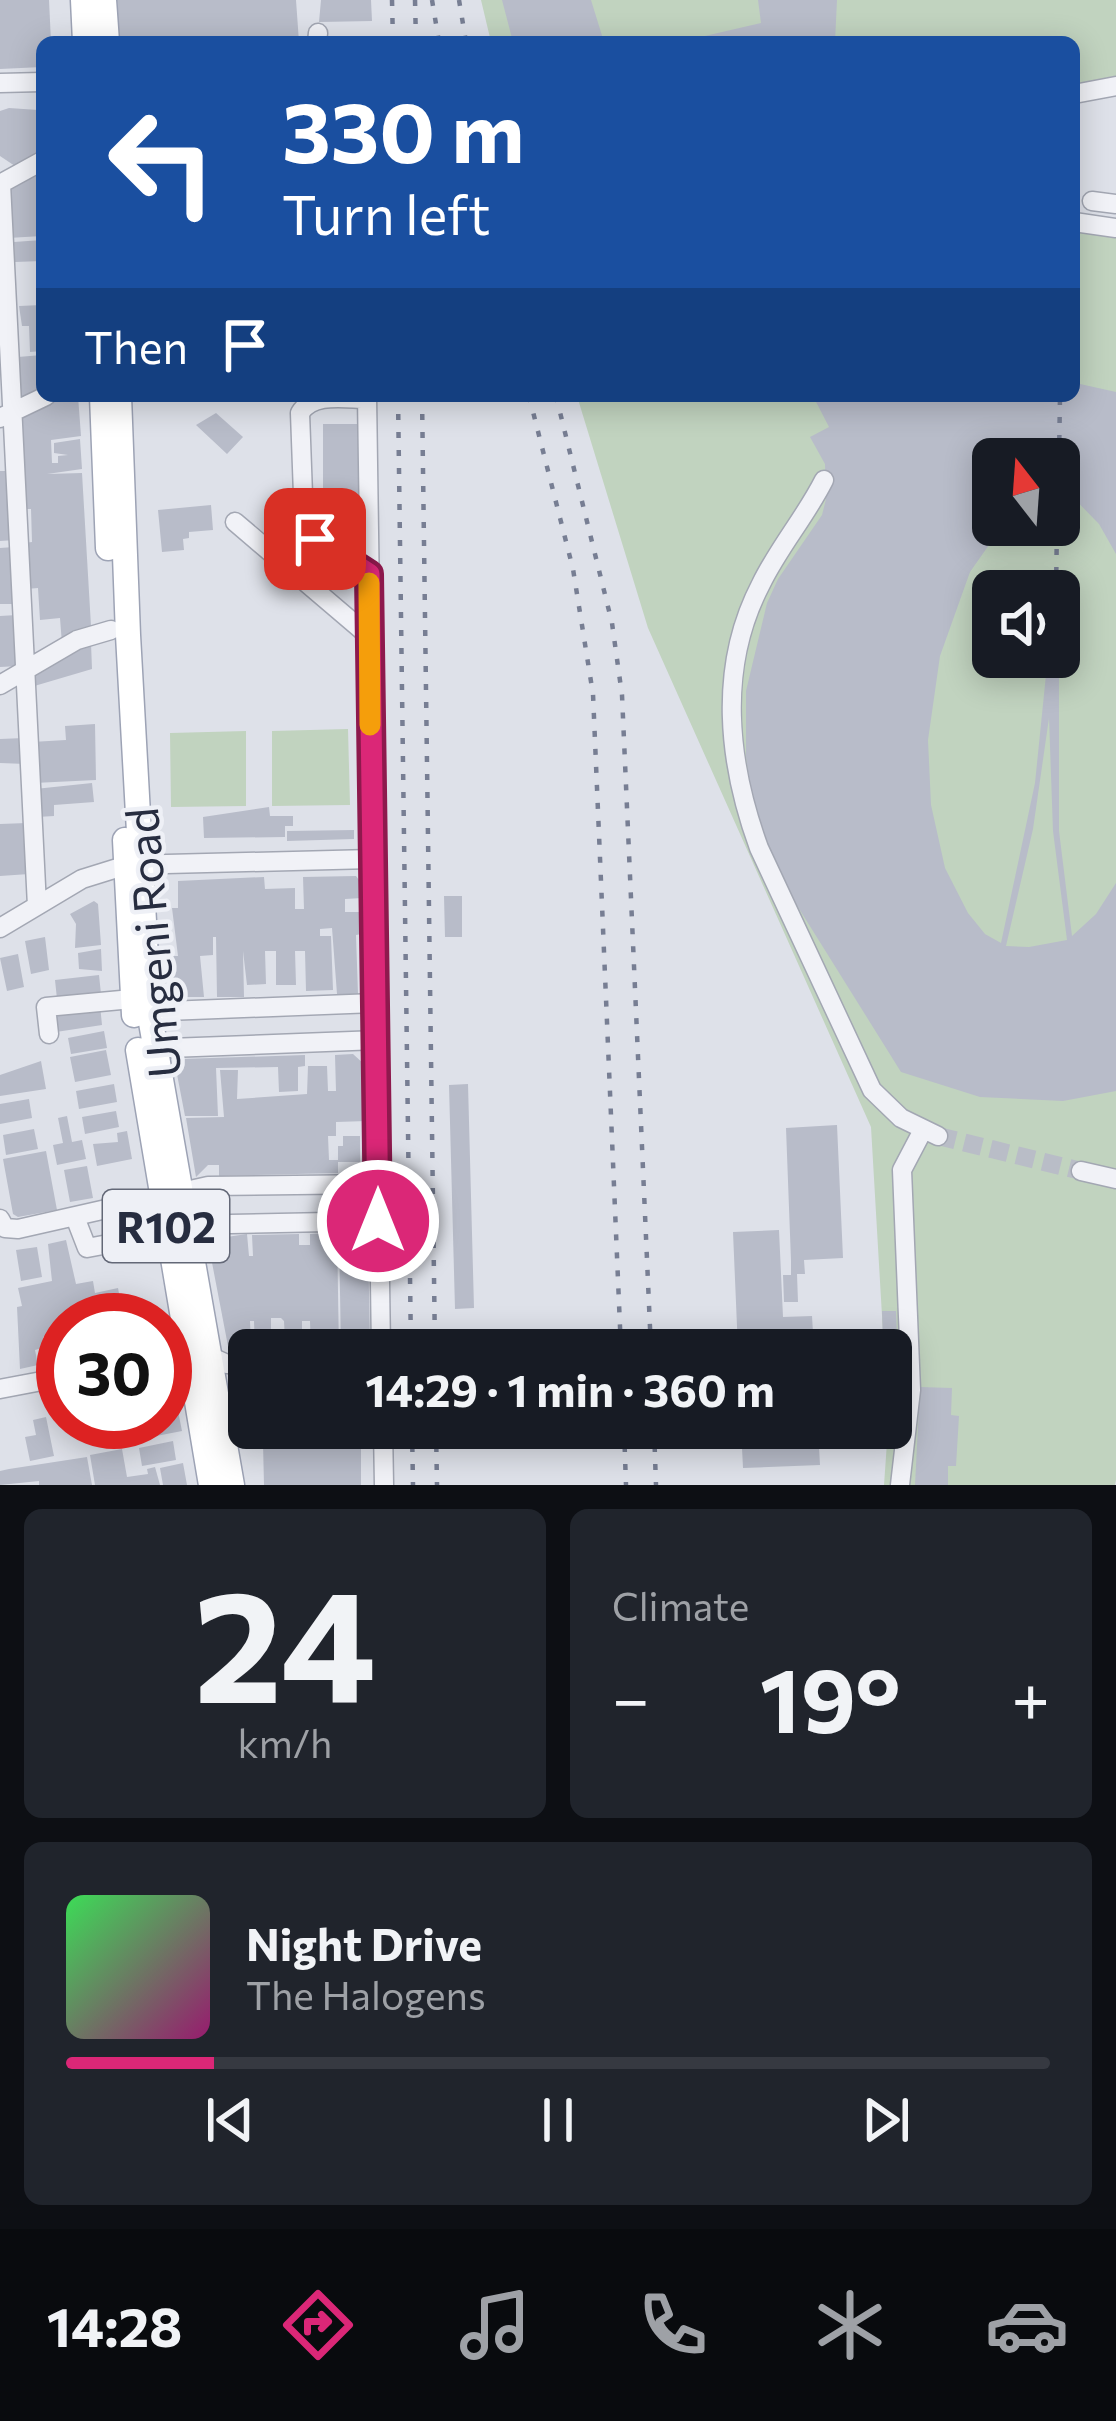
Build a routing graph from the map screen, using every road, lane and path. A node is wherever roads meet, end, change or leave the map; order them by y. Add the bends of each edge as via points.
1 (83, 0) edge
2 (104, 0) edge
3 (86, 36) edge
4 (107, 36) edge
5 (36, 82) edge
6 (0, 83) edge
7 (1116, 86) edge
8 (1080, 93) edge
9 (36, 164) edge
10 (0, 184) edge
11 (1092, 201) dead end
12 (1116, 204) edge
13 (1080, 223) edge
14 (1116, 228) edge
15 (36, 401) edge
16 (102, 402) edge
17 (119, 402) edge
18 (309, 402) edge
19 (367, 402) edge
20 (7, 415) edge
21 (824, 480) dead end
22 (235, 522) dead end
23 (369, 574) junction
24 (112, 630) junction
25 (370, 637) junction
26 (25, 670) junction
27 (0, 685) edge
28 (372, 859) junction
29 (135, 865) junction
30 (37, 906) junction
31 (0, 928) edge
32 (375, 1003) junction
33 (138, 1007) junction
34 (268, 1007) junction
35 (49, 1034) dead end
36 (378, 1040) junction
37 (269, 1043) junction
38 (146, 1048) junction
39 (1081, 1171) tunnel mouth
40 (1116, 1179) edge
41 (378, 1184) junction
42 (281, 1187) junction
43 (171, 1196) junction
44 (75, 1217) junction
45 (378, 1221) junction
46 (281, 1222) junction
47 (3, 1224) edge
48 (173, 1228) junction
49 (180, 1293) edge
50 (381, 1329) edge
51 (192, 1357) edge
52 (228, 1364) edge
53 (192, 1373) edge
54 (36, 1382) edge
55 (192, 1387) edge
56 (0, 1389) edge
57 (383, 1449) edge
58 (211, 1485) edge
59 (232, 1485) edge
60 (384, 1485) edge
61 (900, 1485) edge

1 - 3 main road
2 - 4 main road
5 - 6 street
7 - 8 street
9 - 10 street
10 - 20 street
11 - 12 street
13 - 14 street
15 - 20 street
16 - 24 main road, Umgeni Road / R102
17 - 29 main road, Umgeni Road / R102
18 - 23 street via 300,413 308,532
19 - 23 street
20 - 26 street
21 - 61 street via 749,613 732,684 732,747 758,848 872,1090 931,1133 902,1170 911,1390
22 - 25 street
23 - 25 street
24 - 26 street
24 - 29 main road, Umgeni Road / R102
25 - 28 street
26 - 27 street
26 - 30 street
28 - 29 street
28 - 32 street
29 - 30 street via 82,879
29 - 33 main road, Umgeni Road / R102
30 - 31 street
32 - 34 street
32 - 36 street
33 - 34 street
33 - 35 street via 46,1007
33 - 38 main road, Umgeni Road / R102
34 - 37 street
36 - 37 street
36 - 41 street
37 - 38 street
38 - 43 main road, Umgeni Road / R102
39 - 40 street
41 - 42 street
41 - 45 street
42 - 43 street via 208,1186
42 - 46 street
43 - 44 street
43 - 48 main road, Umgeni Road / R102
44 - 47 street via 18,1229
44 - 48 street via 87,1248
45 - 46 street
45 - 50 street
46 - 48 street
48 - 49 main road, Umgeni Road / R102
51 - 52 street
53 - 59 main road, Umgeni Road / R102
54 - 56 street
55 - 58 main road, Umgeni Road / R102
57 - 60 street

